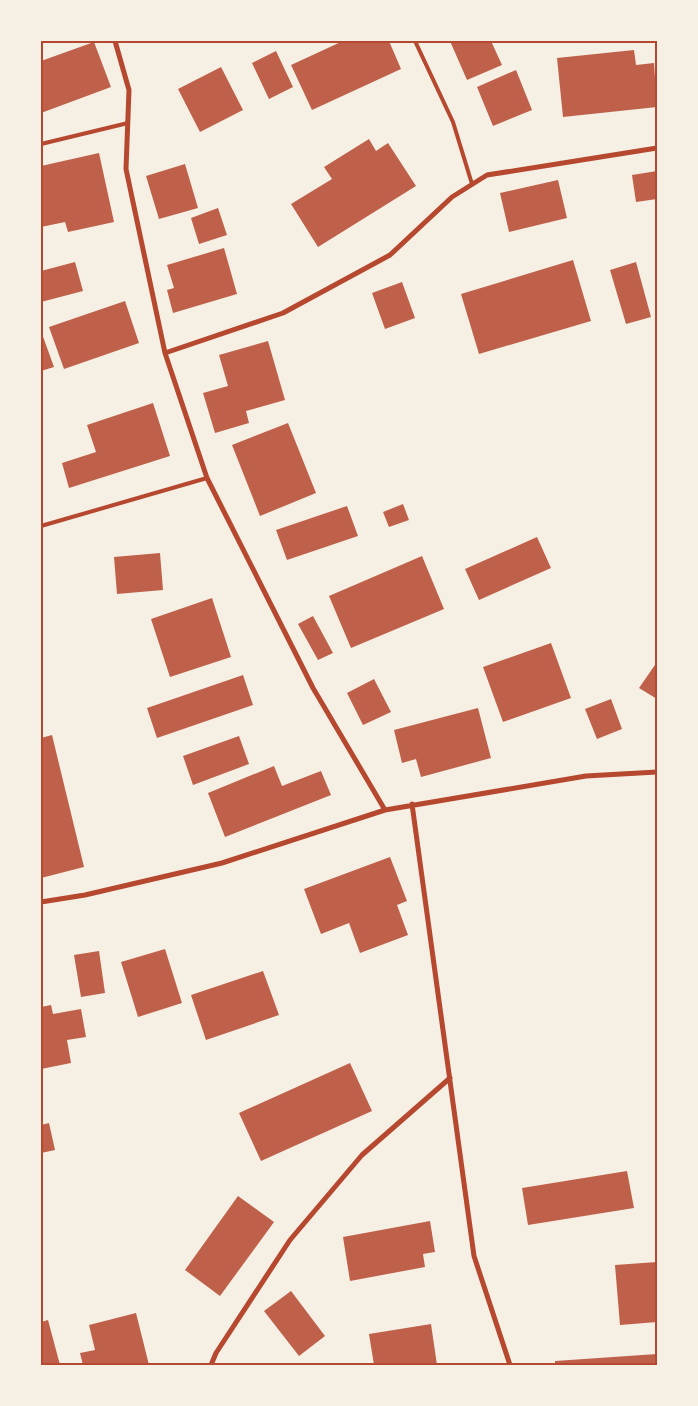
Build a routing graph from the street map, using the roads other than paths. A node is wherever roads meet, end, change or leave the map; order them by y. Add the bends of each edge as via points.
1 (116, 41) edge
2 (415, 41) edge
3 (128, 123) junction
4 (41, 144) edge
5 (657, 148) edge
6 (472, 184) junction
7 (165, 353) junction
8 (207, 478) junction
9 (41, 526) edge
10 (657, 772) edge
11 (412, 804) junction
12 (384, 810) junction
13 (41, 902) edge
14 (450, 1078) junction
15 (211, 1365) edge
16 (510, 1365) edge

1 - 3 street via 129,90
2 - 6 lane via 453,122
3 - 4 lane
3 - 7 street via 126,169
5 - 6 street via 487,175
6 - 7 street via 452,196 390,256 283,313
7 - 8 street
8 - 9 lane
8 - 12 street via 313,688
10 - 11 street via 586,776
11 - 12 street
11 - 14 street
12 - 13 street via 222,863
14 - 15 street via 362,1155 290,1240 216,1352
14 - 16 street via 474,1256

